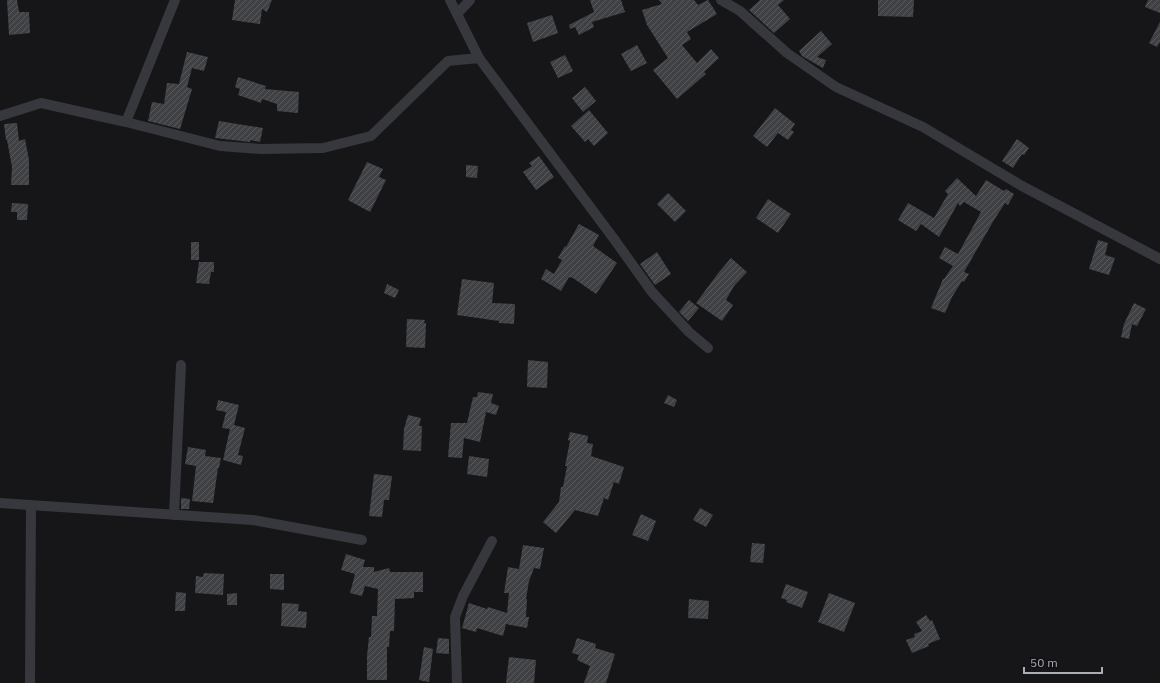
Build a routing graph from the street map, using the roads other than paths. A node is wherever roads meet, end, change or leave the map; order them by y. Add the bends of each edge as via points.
1 (175, 0) edge
2 (450, 0) edge
3 (470, 0) edge
4 (721, 0) edge
5 (457, 14) junction
6 (479, 58) junction
7 (0, 116) edge
8 (126, 122) junction
9 (1160, 258) edge
10 (708, 348) dead end
11 (181, 365) dead end
12 (0, 503) edge
13 (31, 505) junction
14 (174, 515) junction
15 (362, 540) dead end
16 (492, 541) dead end
17 (30, 683) edge
18 (457, 683) edge

1 - 8 street
2 - 5 street
3 - 5 street
4 - 9 street via 740,11 786,54 836,87 923,127 1022,186
5 - 6 street
6 - 8 street via 448,61 371,136 323,148 260,149 220,146
6 - 10 street via 652,292 689,332
7 - 8 street via 41,103
11 - 14 street
12 - 13 street
13 - 14 street
13 - 17 street
14 - 15 street via 253,520
16 - 18 street via 455,617

